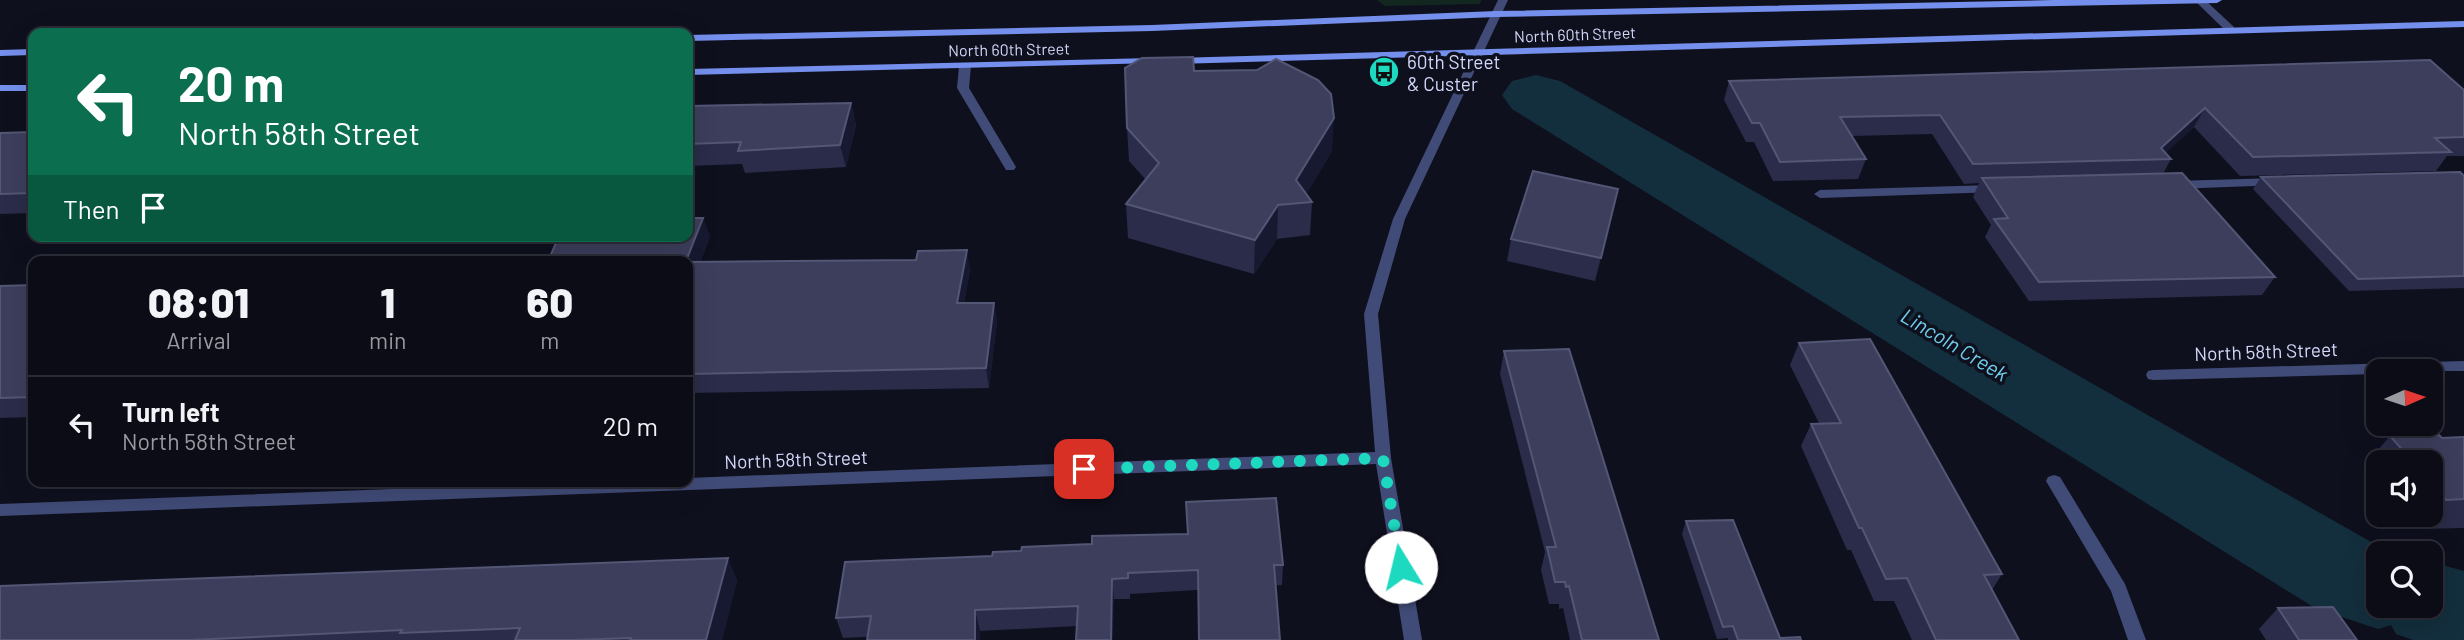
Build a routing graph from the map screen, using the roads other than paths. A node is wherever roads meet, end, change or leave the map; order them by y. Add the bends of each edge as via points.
1 (1503, 0) edge
2 (2199, 0) edge
3 (2217, 0) edge
4 (1496, 15) junction
5 (2464, 24) edge
6 (2230, 29) junction
7 (693, 38) edge
8 (28, 52) edge
9 (0, 53) edge
10 (1478, 53) junction
11 (965, 66) junction
12 (693, 72) edge
13 (0, 88) edge
14 (28, 88) edge
15 (1010, 167) dead end
16 (2286, 181) edge
17 (2162, 185) edge
18 (2012, 189) edge
19 (1820, 194) dead end
20 (2464, 366) edge
21 (2153, 375) dead end
22 (1383, 458) junction
23 (2054, 481) dead end
24 (693, 484) edge
25 (612, 487) edge
26 (0, 510) edge
27 (1413, 640) edge
28 (2137, 640) edge

1 - 4 street
2 - 3 main road, North 60th Street
2 - 4 main road, North 60th Street
2 - 6 street
4 - 7 main road, North 60th Street
4 - 10 street
5 - 6 main road, North 60th Street
6 - 10 main road, North 60th Street
8 - 9 main road
10 - 11 main road, North 60th Street
10 - 22 street via 1399,219 1371,314
11 - 12 main road, North 60th Street
11 - 15 street via 963,88
13 - 14 main road
16 - 17 street
18 - 19 street
20 - 21 street, North 58th Street
22 - 24 street, North 58th Street
22 - 27 street
23 - 28 street via 2119,589
25 - 26 street, North 58th Street

